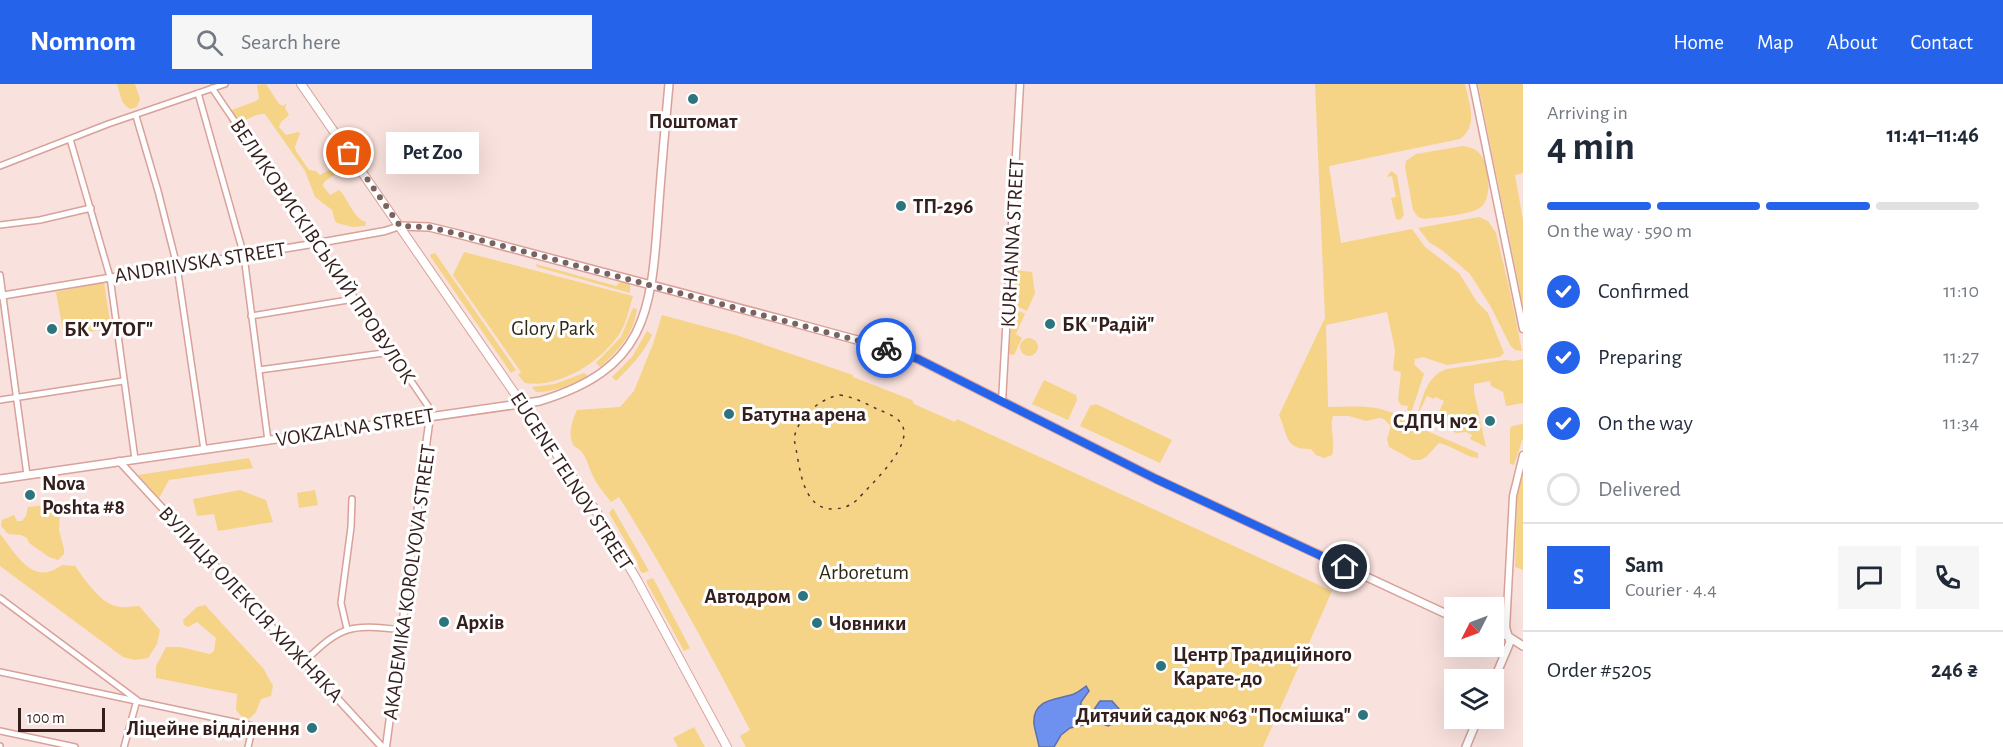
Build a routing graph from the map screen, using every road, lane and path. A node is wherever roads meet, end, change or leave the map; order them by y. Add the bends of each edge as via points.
1 (225, 84) edge
2 (301, 84) edge
3 (669, 84) edge
4 (1020, 84) edge
5 (1473, 84) edge
6 (212, 88) junction
7 (198, 93) junction
8 (136, 116) junction
9 (70, 139) junction
10 (0, 166) edge
11 (91, 208) junction
12 (0, 225) edge
13 (400, 226) junction
14 (318, 243) junction
15 (243, 256) junction
16 (177, 266) junction
17 (0, 275) edge
18 (110, 277) junction
19 (651, 286) junction
20 (2, 295) edge
21 (354, 299) junction
22 (251, 316) junction
23 (1523, 329) edge
24 (391, 352) junction
25 (259, 370) junction
26 (123, 381) junction
27 (16, 398) junction
28 (0, 399) edge
29 (1002, 402) junction
30 (522, 404) junction
31 (430, 416) junction
32 (268, 441) junction
33 (204, 450) junction
34 (1523, 455) edge
35 (135, 459) junction
36 (119, 461) junction
37 (27, 475) junction
38 (0, 479) edge
39 (352, 499) dead end
40 (0, 598) edge
41 (1444, 613) edge
42 (347, 628) junction
43 (402, 630) junction
44 (1505, 640) junction
45 (1521, 646) edge
46 (304, 662) junction
47 (1497, 669) edge
48 (0, 672) edge
49 (137, 700) junction
50 (1474, 729) edge
51 (0, 731) edge
52 (75, 747) edge
53 (124, 747) edge
54 (248, 747) edge
55 (384, 747) edge
56 (727, 747) edge
57 (1467, 747) edge

1 - 6 street
2 - 13 main road, EUGENE TELNOV STREET
3 - 19 main road, VOKZALNA STREET
4 - 29 street, KURHANNA STREET
5 - 23 street
6 - 7 street
6 - 14 street, ВЕЛИКОВИСКІВСЬКИЙ ПРОВУЛОК
7 - 8 street
7 - 15 street
8 - 9 street
8 - 16 street
9 - 10 street
9 - 11 street
11 - 12 street
11 - 18 street
13 - 14 street, ANDRIIVSKA STREET
13 - 19 main road via 429,227
13 - 30 main road, EUGENE TELNOV STREET
14 - 15 street, ANDRIIVSKA STREET
14 - 21 street, ВЕЛИКОВИСКІВСЬКИЙ ПРОВУЛОК
15 - 16 street, ANDRIIVSKA STREET
15 - 22 street
16 - 18 street, ANDRIIVSKA STREET
16 - 33 street
17 - 20 street
18 - 20 street, ANDRIIVSKA STREET
18 - 26 street
19 - 29 main road via 894,350
19 - 30 main road, VOKZALNA STREET via 642,324 613,364 598,377 568,392
20 - 27 street
21 - 22 street
21 - 24 street, ВЕЛИКОВИСКІВСЬКИЙ ПРОВУЛОК
22 - 25 street
24 - 25 street
24 - 31 street, ВЕЛИКОВИСКІВСЬКИЙ ПРОВУЛОК via 428,406
25 - 32 street
26 - 27 street
26 - 35 street
27 - 28 street
27 - 37 street
29 - 41 main road via 1231,515
30 - 31 main road, VOKZALNA STREET
30 - 56 main road, EUGENE TELNOV STREET via 605,526
31 - 32 main road, VOKZALNA STREET
31 - 43 street, AKADEMIKA KOROLYOVA STREET
32 - 33 main road, VOKZALNA STREET
33 - 35 main road, VOKZALNA STREET
34 - 44 street via 1513,496
35 - 36 main road, VOKZALNA STREET
36 - 37 main road, VOKZALNA STREET
36 - 46 street, ВУЛИЦЯ ОЛЕКСІЯ ХИЖНЯКА
37 - 38 main road, VOKZALNA STREET
39 - 42 street via 341,603
40 - 49 street
42 - 43 street
42 - 46 street
43 - 55 street, AKADEMIKA KOROLYOVA STREET
44 - 45 main road
44 - 47 main road
46 - 55 street, ВУЛИЦЯ ОЛЕКСІЯ ХИЖНЯКА
48 - 49 street
49 - 53 street
49 - 54 street via 253,726
50 - 57 main road
51 - 52 street

